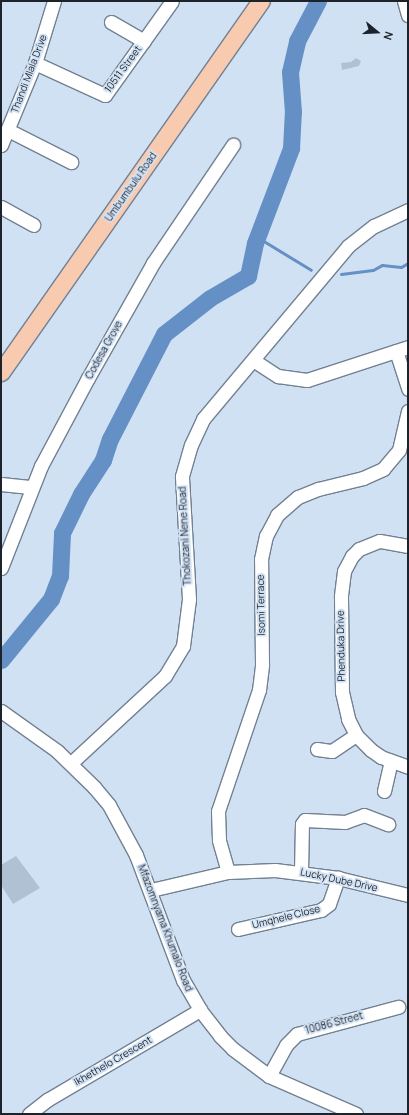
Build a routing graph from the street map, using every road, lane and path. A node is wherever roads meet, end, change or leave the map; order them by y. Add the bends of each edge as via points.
1 (54, 1) edge
2 (172, 1) edge
3 (261, 1) edge
4 (404, 1) edge
5 (408, 15) edge
6 (111, 22) dead end
7 (144, 41) junction
8 (35, 63) junction
9 (8, 130) junction
10 (1, 145) edge
11 (233, 146) dead end
12 (71, 162) dead end
13 (1, 207) edge
14 (408, 210) edge
15 (33, 224) dead end
16 (402, 349) edge
17 (253, 360) junction
18 (1, 372) edge
19 (408, 389) edge
20 (408, 411) edge
21 (1, 484) edge
22 (32, 487) junction
23 (408, 546) edge
24 (1, 568) edge
25 (2, 712) edge
26 (356, 735) junction
27 (317, 749) dead end
28 (391, 761) junction
29 (71, 763) junction
30 (408, 767) edge
31 (384, 791) dead end
32 (388, 824) dead end
33 (301, 871) junction
34 (228, 872) junction
35 (338, 878) junction
36 (151, 890) junction
37 (408, 895) edge
38 (238, 929) dead end
39 (398, 1006) dead end
40 (200, 1010) junction
41 (269, 1076) junction
42 (28, 1114) edge
43 (356, 1114) edge

1 - 8 street, Thandi Mlala Drive
2 - 7 street, 10511 Street
3 - 18 main road, Umbumbulu Road
4 - 5 street
6 - 7 street
7 - 8 street, 10511 Street via 105,95
8 - 9 street, Thandi Mlala Drive
9 - 10 street, Thandi Mlala Drive
9 - 12 street
11 - 22 street, Codesa Grove via 149,269 49,449
13 - 15 street
14 - 17 street, Thokozani Nene Road via 374,226 348,246
16 - 17 street via 307,380 278,376
16 - 19 street
17 - 29 street, Thokozani Nene Road via 203,420 185,465 182,491 189,605 186,632 178,657 165,676
20 - 34 street, Isomi Terrace via 399,450 383,469 363,478 318,489 298,497 277,515 266,536 261,560 262,664 259,690 218,811 219,840
21 - 22 street
22 - 24 street, Codesa Grove
23 - 26 street, Phenduka Drive via 391,541 368,544 352,556 344,571 340,597 342,692 348,719
25 - 29 street, Mfazomnyama Khumalo Road via 45,741
26 - 27 street via 332,751
26 - 28 street, Phenduka Drive via 371,750
28 - 30 street, Phenduka Drive
28 - 31 street
29 - 36 street, Mfazomnyama Khumalo Road via 109,805 136,855
32 - 33 street via 364,815 345,822 305,820 302,824
33 - 34 street, Lucky Dube Drive
33 - 35 street, Lucky Dube Drive
34 - 36 street, Lucky Dube Drive
35 - 37 street, Lucky Dube Drive
35 - 38 street, Umqhele Close via 329,904 321,910
36 - 40 street, Mfazomnyama Khumalo Road via 183,980
39 - 41 street, 10086 Street via 297,1034 286,1045
40 - 41 street, Mfazomnyama Khumalo Road via 233,1049
40 - 42 street, Ikhethelo Crescent via 47,1100
41 - 43 street, Mfazomnyama Khumalo Road

